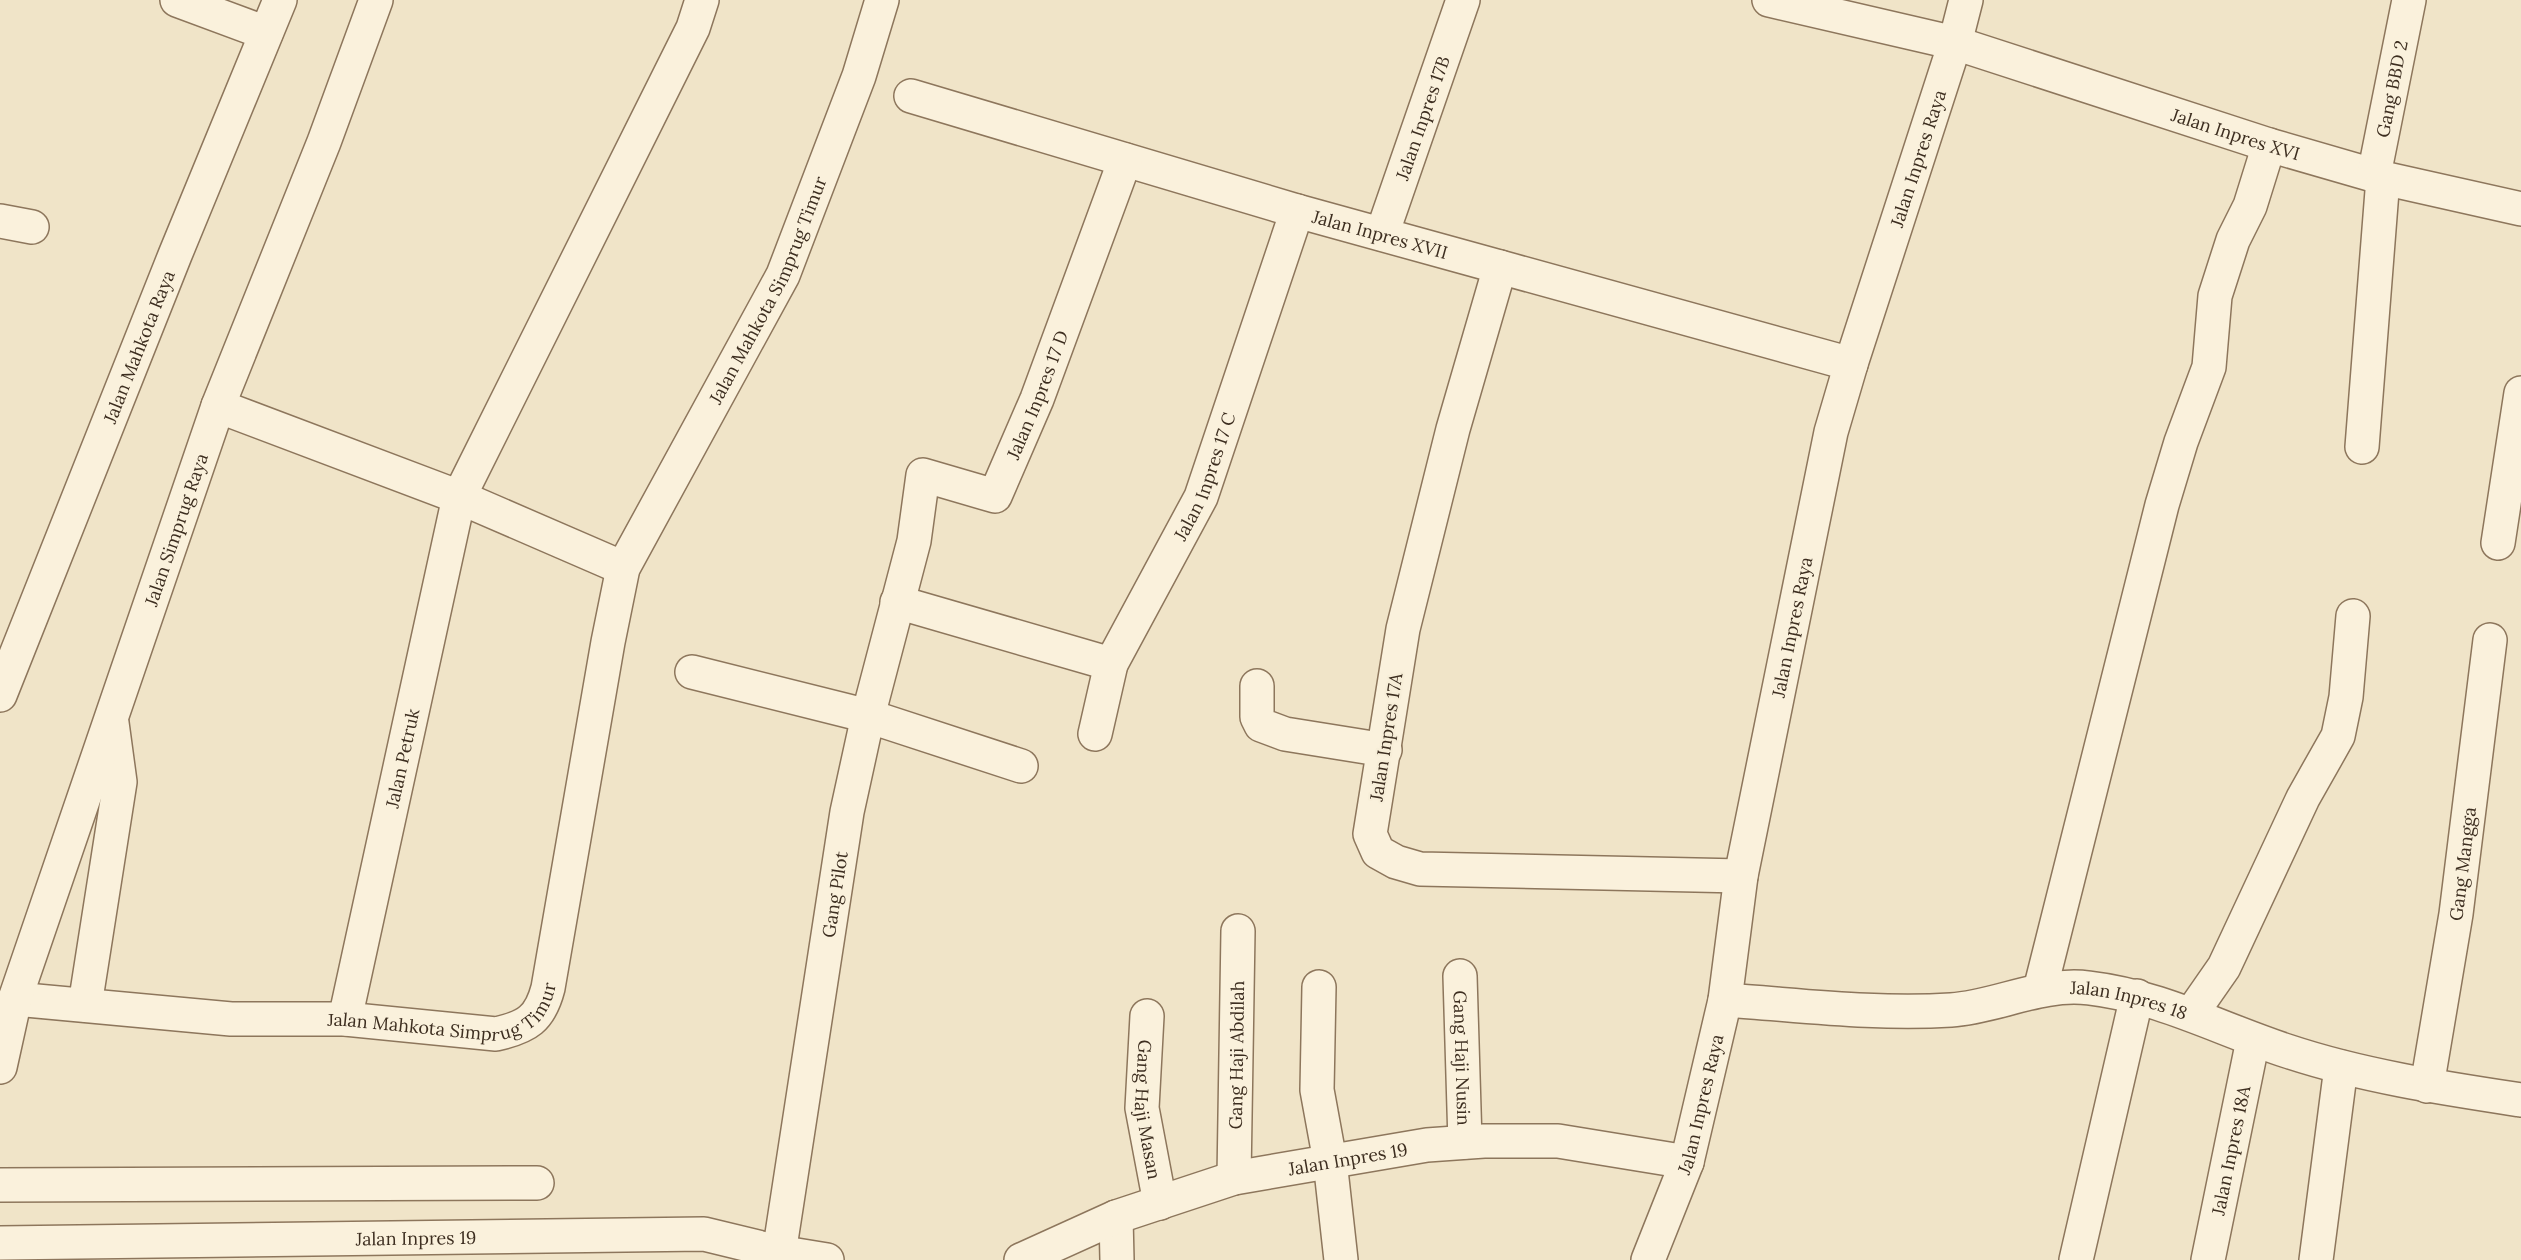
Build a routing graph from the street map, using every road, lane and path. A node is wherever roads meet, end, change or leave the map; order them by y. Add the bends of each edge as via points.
1 (177, 0) edge
2 (280, 0) edge
3 (376, 0) edge
4 (702, 0) edge
5 (882, 0) edge
6 (1463, 0) edge
7 (1769, 0) edge
8 (1966, 0) edge
9 (2409, 0) edge
10 (266, 33) junction
11 (1955, 43) junction
12 (911, 96) dead end
13 (2269, 145) junction
14 (1125, 160) junction
15 (2378, 176) junction
16 (2521, 208) edge
17 (1297, 211) junction
18 (0, 221) edge
19 (32, 227) dead end
20 (1382, 234) junction
21 (1500, 267) junction
22 (1851, 364) junction
23 (2521, 393) edge
24 (218, 406) junction
25 (2362, 447) dead end
26 (459, 497) junction
27 (914, 541) joint
28 (2498, 543) dead end
29 (623, 568) junction
30 (897, 602) junction
31 (2353, 616) dead end
32 (2490, 640) dead end
33 (1111, 664) junction
34 (692, 672) dead end
35 (1257, 686) dead end
36 (0, 695) edge
37 (111, 716) junction
38 (868, 716) junction
39 (1095, 734) dead end
40 (1385, 750) junction
41 (1021, 766) dead end
42 (1741, 876) junction
43 (1238, 931) dead end
44 (1460, 976) dead end
45 (1319, 987) dead end
46 (2040, 990) junction
47 (2137, 996) junction
48 (15, 999) junction
49 (1725, 1000) junction
50 (85, 1005) junction
51 (2192, 1014) junction
52 (1147, 1016) dead end
53 (345, 1019) junction
54 (2253, 1040) junction
55 (0, 1067) edge
56 (2341, 1067) junction
57 (2427, 1086) junction
58 (2521, 1100) edge
59 (1465, 1142) junction
60 (1330, 1161) junction
61 (1688, 1162) junction
62 (1234, 1178) junction
63 (537, 1183) dead end
64 (0, 1185) edge
65 (1160, 1203) junction
66 (1116, 1216) junction
67 (0, 1243) edge
68 (778, 1256) edge
69 (827, 1260) edge
70 (1021, 1260) edge
71 (1117, 1260) edge
72 (1341, 1260) edge
73 (1648, 1260) edge
74 (2076, 1260) edge
75 (2208, 1260) edge
76 (2316, 1260) edge

1 - 10 street
2 - 10 street, Jalan Mahkota Raya
3 - 24 street, Jalan Simprug Raya via 324,142
4 - 26 street via 693,28
5 - 29 street, Jalan Mahkota Simprug Timur via 859,76 783,275
6 - 20 street, Jalan Inpres 17B
7 - 11 street, Jalan Inpres XVI
8 - 11 street, Jalan Inpres Raya
9 - 15 street, Gang BBD 2
10 - 36 street, Jalan Mahkota Raya
11 - 13 street, Jalan Inpres XVI
11 - 22 street, Jalan Inpres Raya
12 - 14 street, Jalan Inpres XVII
13 - 15 street, Jalan Inpres XVI
13 - 46 street via 2215,296 2208,366 2162,505
14 - 17 street, Jalan Inpres XVII
14 - 27 street, Jalan Inpres 17 D via 1037,399 995,496 923,475
15 - 16 street, Jalan Inpres XVI
15 - 25 street, Gang BBD 2
17 - 20 street, Jalan Inpres XVII
17 - 33 street, Jalan Inpres 17 C via 1201,497
18 - 19 street
20 - 21 street, Jalan Inpres XVII
21 - 22 street, Jalan Inpres XVII
21 - 40 street, Jalan Inpres 17A via 1453,429 1403,629
22 - 42 street, Jalan Inpres Raya via 1831,432
23 - 28 street
24 - 26 street
24 - 37 street, Jalan Simprug Raya
26 - 29 street
26 - 53 street, Jalan Petruk
27 - 30 street, Gang Pilot
29 - 53 street, Jalan Mahkota Simprug Timur via 549,988 536,1018 517,1029 496,1034
30 - 33 street
30 - 38 street, Gang Pilot
31 - 51 street via 2346,697 2338,736 2302,798 2224,967
32 - 57 street, Gang Mangga via 2456,914
33 - 39 street, Jalan Inpres 17 C
34 - 38 street
35 - 40 street via 1257,717 1261,725 1285,734
37 - 48 street, Jalan Simprug Raya
37 - 50 street via 120,782
38 - 41 street
38 - 68 street, Gang Pilot via 845,823
40 - 42 street, Jalan Inpres 17A via 1370,834 1378,852 1396,862 1420,869
42 - 49 street, Jalan Inpres Raya
43 - 62 street, Gang Haji Abdilah
44 - 59 street, Gang Haji Nusin
45 - 60 street via 1317,1090
46 - 47 street, Jalan Inpres 18 via 2087,987
46 - 49 street, Jalan Inpres 18 via 1953,1010 1887,1011
47 - 51 street, Jalan Inpres 18
47 - 74 street
48 - 50 street, Jalan Mahkota Simprug Timur
48 - 55 street, Jalan Simprug Raya
49 - 61 street, Jalan Inpres Raya
50 - 53 street, Jalan Mahkota Simprug Timur via 231,1019
51 - 54 street, Jalan Inpres 18
52 - 65 street, Gang Haji Masan via 1142,1108
54 - 56 street, Jalan Inpres 18
54 - 75 street, Jalan Inpres 18A
56 - 57 street, Jalan Inpres 18
56 - 76 street
57 - 58 street, Jalan Inpres 18
59 - 60 street, Jalan Inpres 19 via 1426,1144
59 - 61 street, Jalan Inpres 19 via 1558,1141
60 - 62 street, Jalan Inpres 19
60 - 72 street
61 - 73 street, Jalan Inpres Raya
62 - 65 street, Jalan Inpres 19
63 - 64 street
65 - 66 street, Jalan Inpres 19
66 - 70 street, Jalan Inpres 19
66 - 71 street
67 - 68 street, Jalan Inpres 19 via 704,1234
68 - 69 street, Jalan Inpres 19

